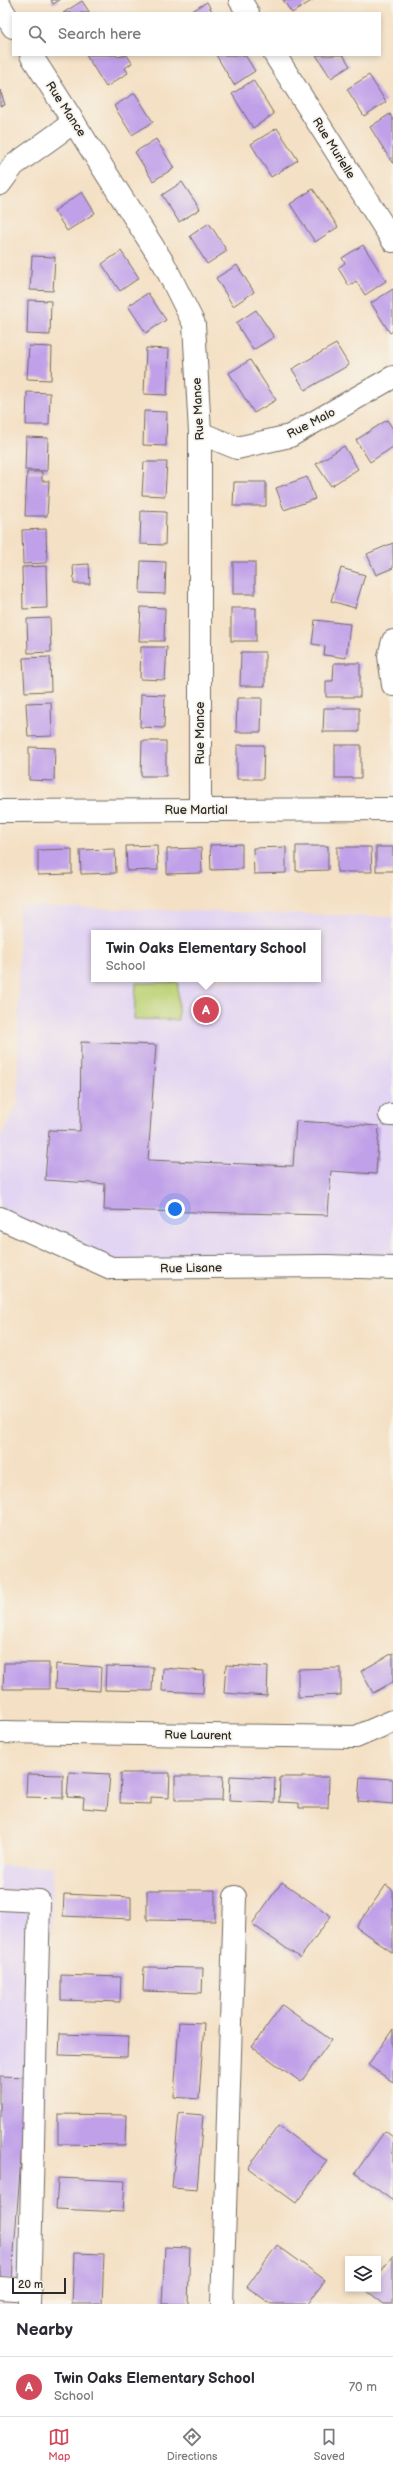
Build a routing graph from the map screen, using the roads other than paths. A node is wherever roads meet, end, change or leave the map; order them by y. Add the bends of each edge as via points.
1 (240, 0) edge
2 (0, 6) edge
3 (247, 12) edge
4 (12, 24) edge
5 (32, 56) edge
6 (276, 56) edge
7 (74, 122) junction
8 (0, 184) edge
9 (393, 241) edge
10 (393, 376) edge
11 (200, 433) junction
12 (393, 641) edge
13 (393, 685) edge
14 (393, 809) edge
15 (200, 810) junction
16 (0, 811) edge
17 (0, 1218) edge
18 (393, 1268) edge
19 (393, 1721) edge
20 (0, 1732) edge
21 (236, 1897) dead end
22 (0, 1899) edge
23 (0, 2288) edge
24 (29, 2297) edge
25 (222, 2304) edge

1 - 3 street
2 - 4 street
5 - 7 street, Rue Mance
6 - 9 street, Rue Murielle
7 - 8 street via 14,165
7 - 11 street, Rue Mance via 164,264 194,324
10 - 11 street, Rue Malo via 290,436 237,448
11 - 15 street, Rue Mance
12 - 13 street via 389,656
14 - 15 street, Rue Martial
15 - 16 street, Rue Martial
17 - 18 street, Rue Lisane via 111,1268
19 - 20 street, Rue Laurent via 356,1737
21 - 25 street
22 - 24 street via 39,1901
23 - 24 street

